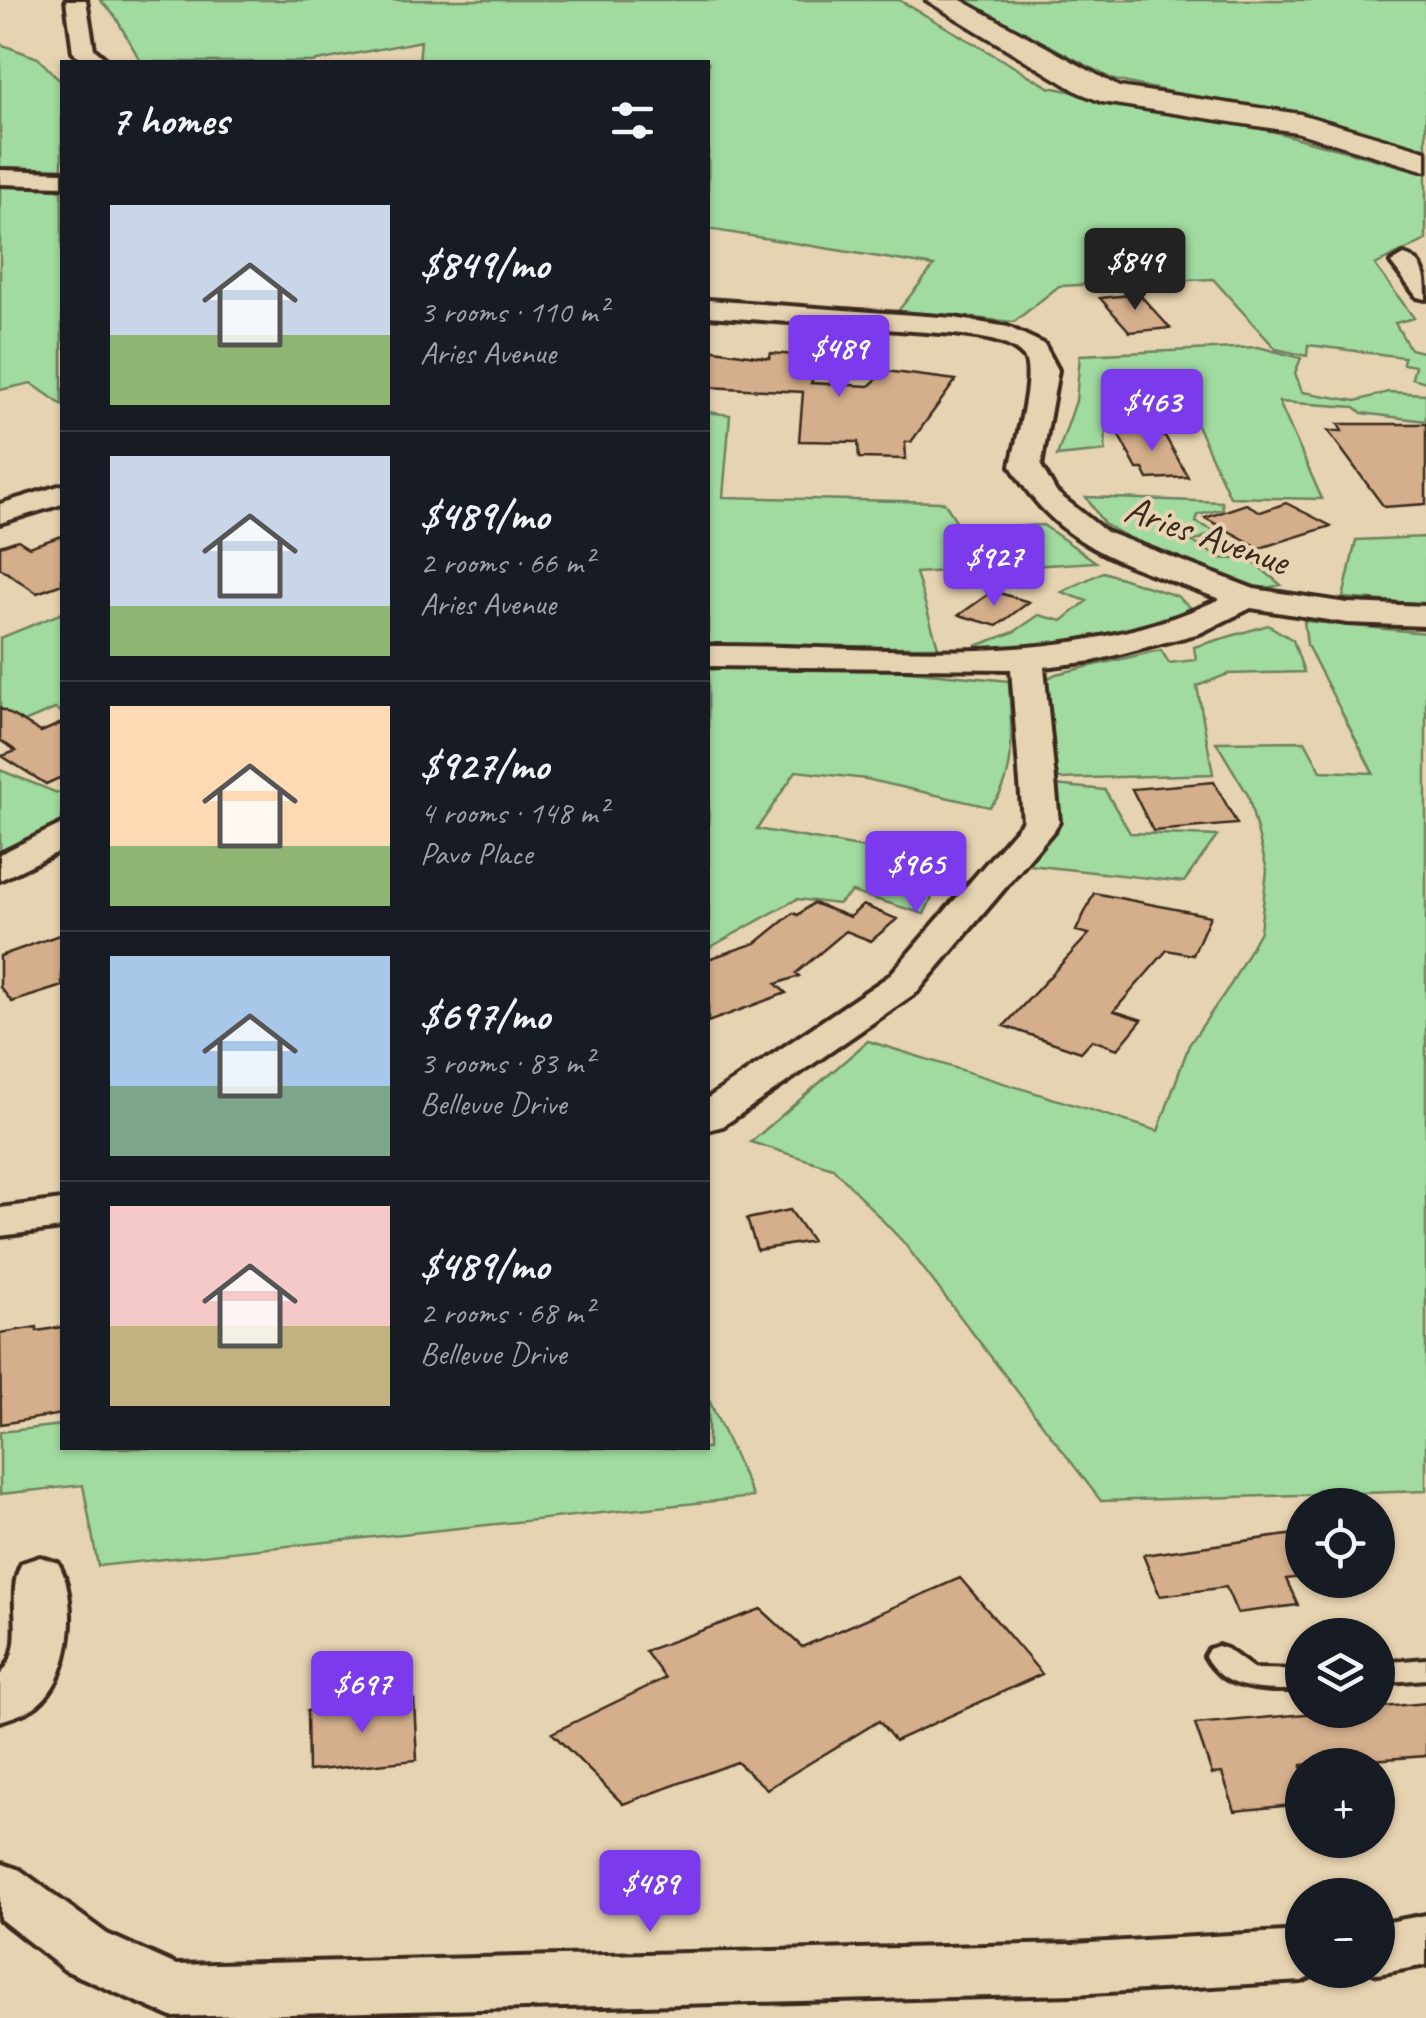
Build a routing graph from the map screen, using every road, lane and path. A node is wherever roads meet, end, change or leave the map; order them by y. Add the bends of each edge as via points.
1 (76, 0) edge
2 (940, 0) edge
3 (95, 60) edge
4 (1426, 161) edge
5 (0, 177) edge
6 (60, 179) edge
7 (1404, 263) dead end
8 (1426, 291) edge
9 (710, 308) edge
10 (60, 495) edge
11 (0, 514) edge
12 (1247, 598) junction
13 (1426, 616) edge
14 (710, 656) edge
15 (1027, 659) junction
16 (60, 836) edge
17 (0, 868) edge
18 (710, 1116) edge
19 (60, 1214) edge
20 (0, 1222) edge
21 (40, 1576) dead end
22 (1218, 1656) dead end
23 (1426, 1669) edge
24 (1395, 1672) edge
25 (1285, 1680) edge
26 (0, 1700) edge
27 (0, 1887) edge
28 (1426, 1940) edge
29 (1395, 1946) edge
30 (1285, 1957) edge

1 - 3 street via 84,52
2 - 4 main road via 1113,95 1300,124
5 - 6 street
7 - 8 street
9 - 12 street, Aries Avenue via 954,326 1034,350 1044,370 1026,466 1044,497 1095,539
10 - 11 street
12 - 13 street, Aries Avenue via 1346,613
12 - 15 street via 1188,626 1093,651
14 - 15 street
15 - 18 street via 1041,822 903,984
16 - 17 street
19 - 20 street
21 - 26 street via 42,1658 16,1695
22 - 25 lane via 1248,1679
23 - 24 lane
27 - 30 street via 86,1952 172,1991 1073,1969
28 - 29 street

